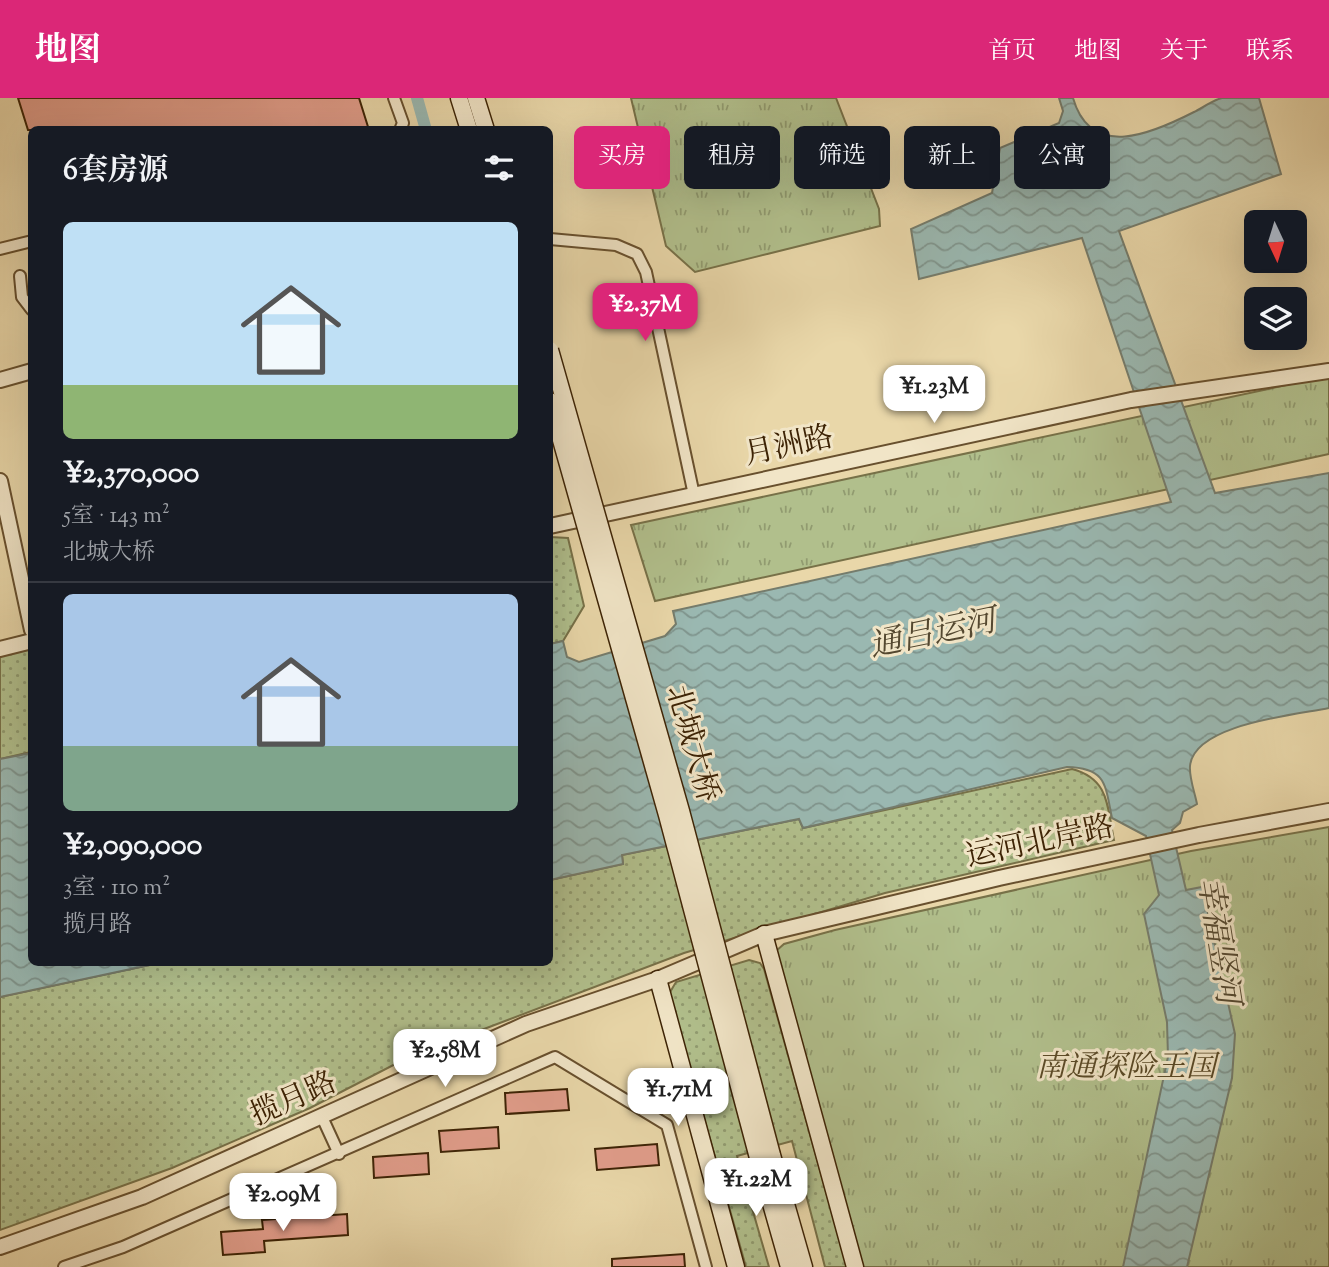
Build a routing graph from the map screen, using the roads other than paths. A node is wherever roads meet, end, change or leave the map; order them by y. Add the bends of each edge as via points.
1 (394, 98) edge
2 (459, 98) edge
3 (476, 98) edge
4 (402, 126) edge
5 (468, 126) edge
6 (484, 126) edge
7 (553, 239) edge
8 (28, 242) edge
9 (0, 249) edge
10 (20, 276) dead end
11 (28, 305) edge
12 (553, 361) edge
13 (28, 372) edge
14 (1329, 372) edge
15 (0, 380) edge
16 (553, 412) edge
17 (0, 481) edge
18 (694, 495) junction
19 (553, 525) edge
20 (28, 612) edge
21 (28, 642) edge
22 (0, 649) edge
23 (1329, 811) edge
24 (764, 934) junction
25 (657, 979) junction
26 (321, 1117) junction
27 (339, 1154) junction
28 (765, 1156) junction
29 (0, 1247) edge
30 (64, 1267) edge
31 (706, 1267) edge
32 (736, 1267) edge
33 (789, 1267) edge
34 (804, 1267) edge
35 (855, 1267) edge

1 - 4 street
2 - 5 main road
3 - 6 main road
7 - 18 street via 616,246 637,254 646,272
8 - 9 street
10 - 11 street via 22,297
12 - 28 main road, 北城大桥, bridge via 681,811
13 - 15 street
14 - 18 street, 月洲路 via 1131,400
16 - 28 main road, 北城大桥, bridge
17 - 20 street
18 - 19 street, 月洲路
21 - 22 street
23 - 24 street, 运河北岸路 via 882,904
24 - 25 street, 揽月路
24 - 35 main road
25 - 26 street, 揽月路 via 526,1024
25 - 32 main road
26 - 27 street
26 - 29 street, 揽月路 via 142,1197
27 - 30 street via 123,1247
27 - 31 street via 555,1057 667,1125
28 - 33 main road
28 - 34 main road

